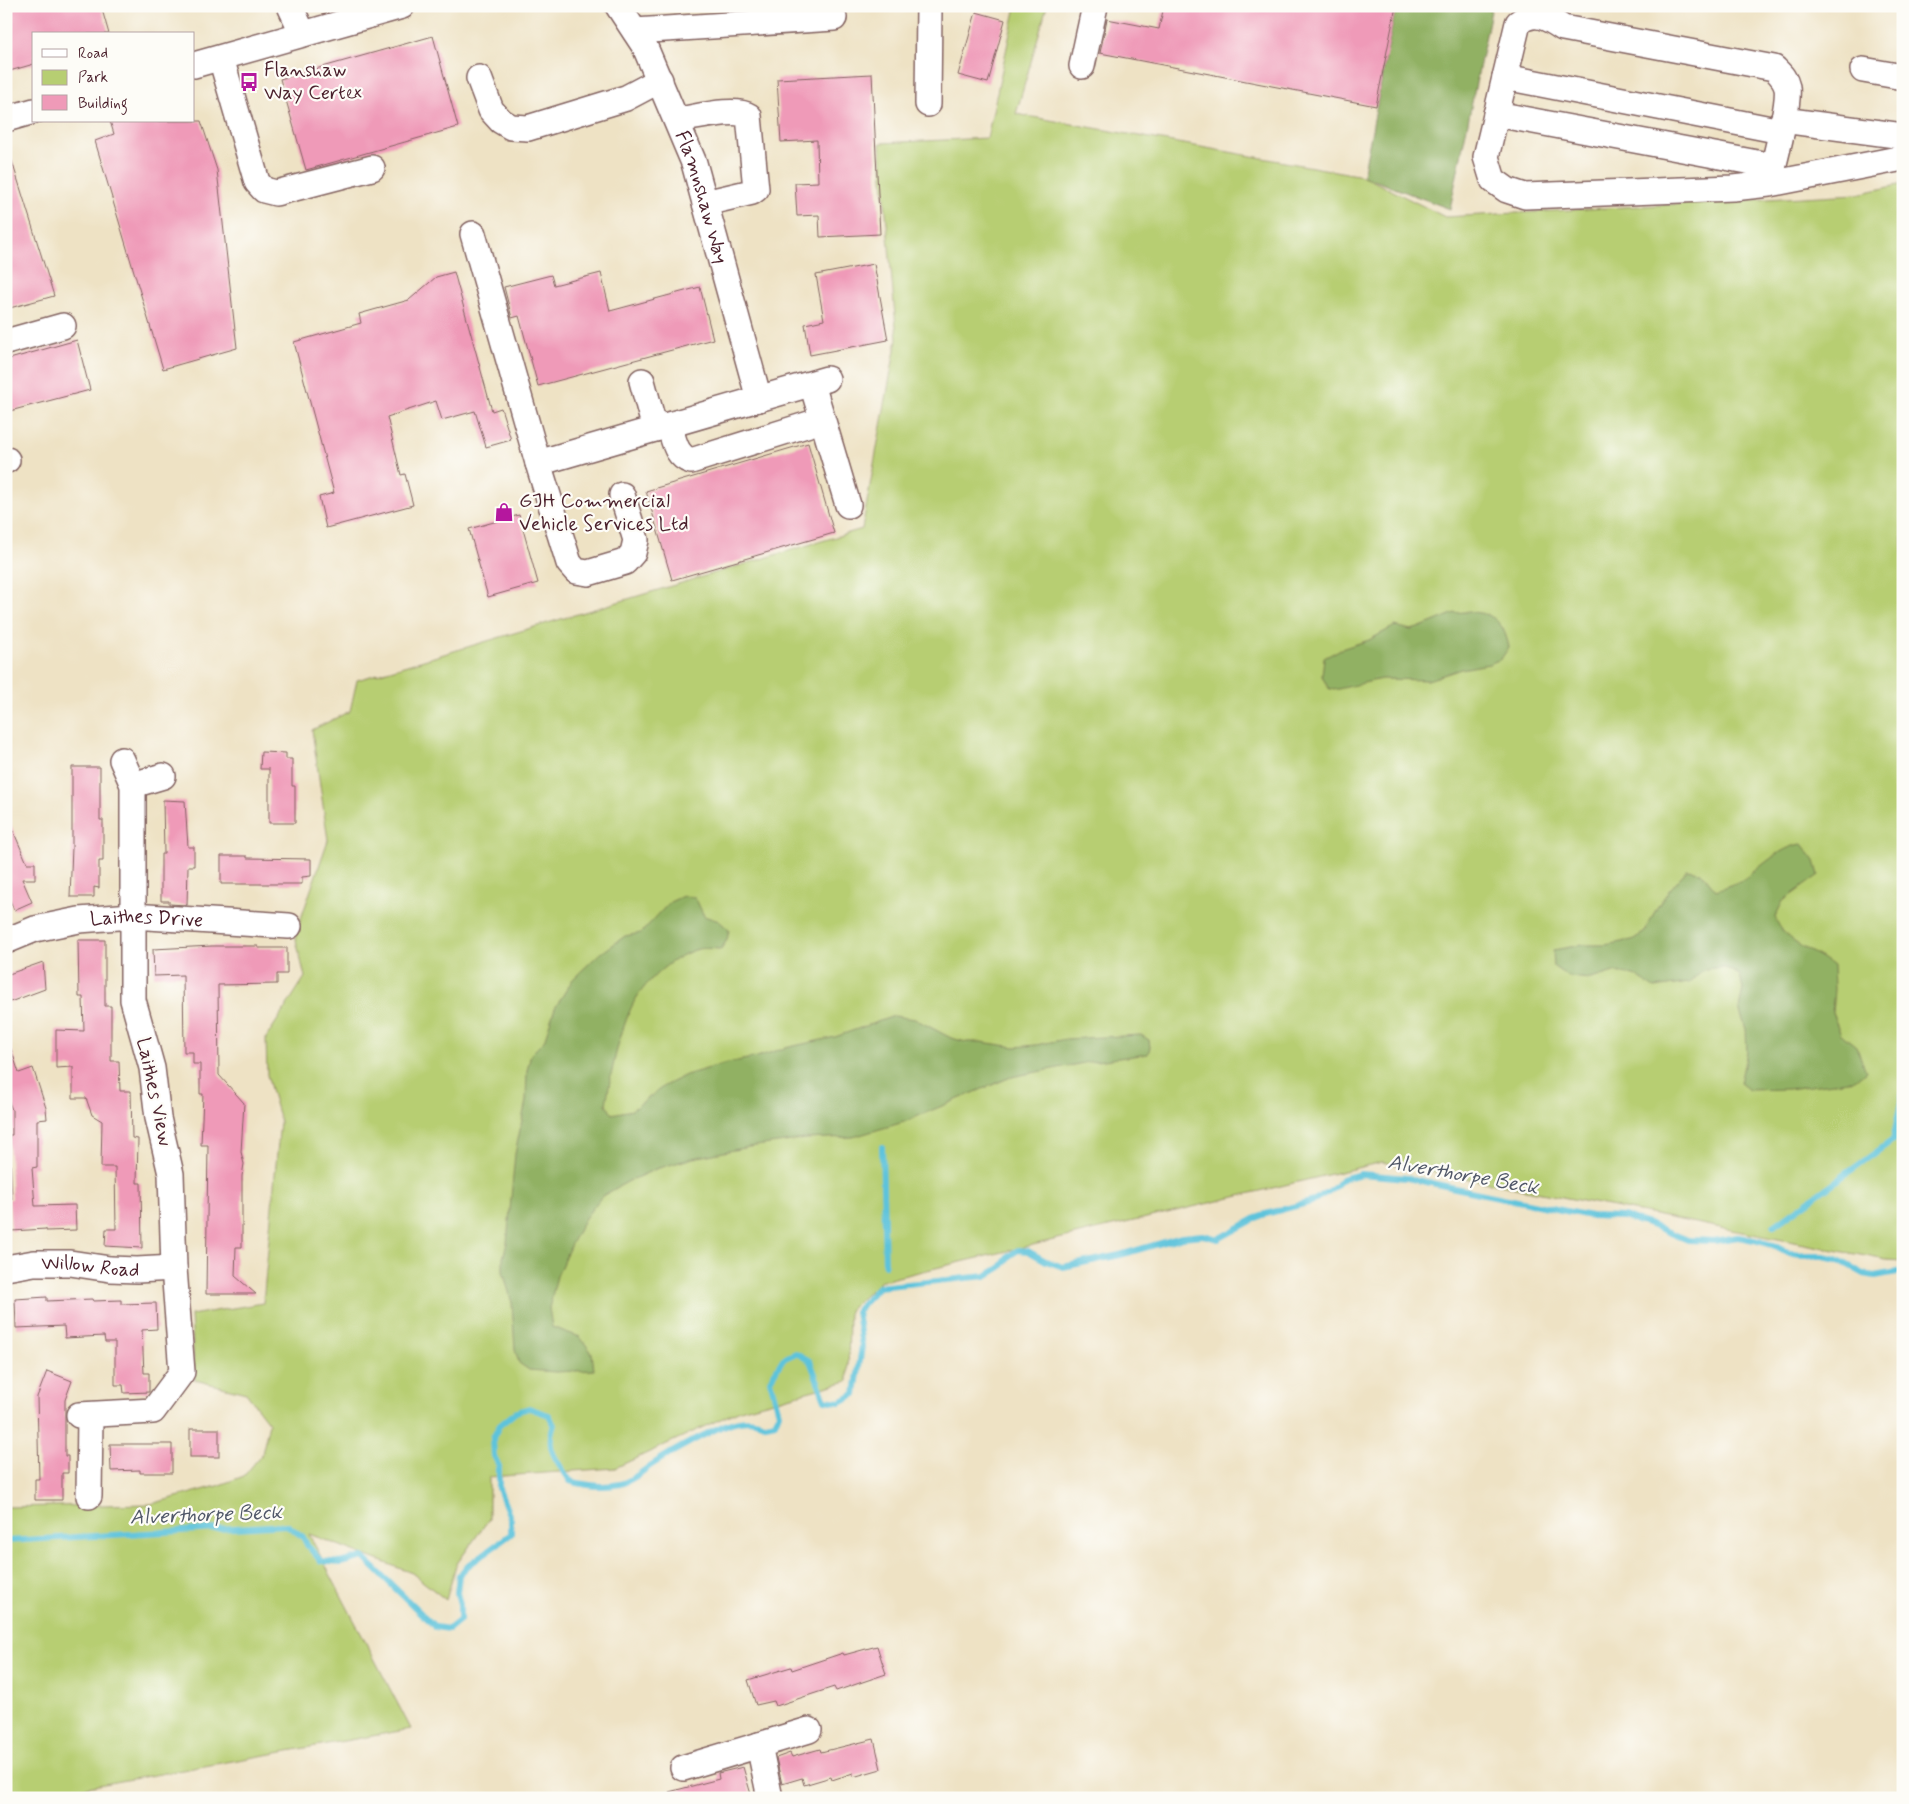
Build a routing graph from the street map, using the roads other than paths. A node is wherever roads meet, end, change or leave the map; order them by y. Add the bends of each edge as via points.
1 (290, 6) edge
2 (402, 6) edge
3 (618, 6) edge
4 (929, 6) edge
5 (1095, 6) edge
6 (363, 12) edge
7 (1562, 14) edge
8 (834, 18) dead end
9 (635, 31) junction
10 (302, 34) junction
11 (221, 58) junction
12 (195, 66) edge
13 (1082, 66) dead end
14 (1864, 70) dead end
15 (1505, 77) junction
16 (1903, 77) edge
17 (479, 78) dead end
18 (660, 80) junction
19 (928, 104) dead end
20 (32, 112) edge
21 (1496, 114) junction
22 (6, 119) edge
23 (677, 120) junction
24 (1782, 125) junction
25 (1903, 136) edge
26 (1903, 158) edge
27 (372, 168) dead end
28 (1771, 175) junction
29 (705, 203) junction
30 (473, 234) dead end
31 (63, 326) dead end
32 (6, 342) edge
33 (642, 382) dead end
34 (759, 399) junction
35 (822, 420) junction
36 (662, 427) junction
37 (538, 463) junction
38 (622, 495) dead end
39 (848, 506) dead end
40 (122, 760) dead end
41 (163, 776) dead end
42 (133, 785) junction
43 (132, 916) junction
44 (289, 926) dead end
45 (6, 941) edge
46 (6, 1268) edge
47 (174, 1268) junction
48 (89, 1496) dead end
49 (809, 1730) dead end
50 (759, 1745) junction
51 (683, 1768) dead end
52 (770, 1798) edge

1 - 10 street
2 - 6 street
3 - 9 street, Flamnshaw Way
4 - 19 street
5 - 13 street
6 - 10 street
7 - 15 street via 1526,16 1518,23
7 - 24 street via 1563,28 1774,68 1784,77 1788,88
8 - 9 street
9 - 18 street, Flamnshaw Way
10 - 11 street
11 - 12 street
11 - 27 street via 257,182 264,190 276,194
14 - 16 street
15 - 21 street
15 - 24 street
17 - 18 street via 491,110 501,121 510,127 528,128 626,98
18 - 23 street, Flamnshaw Way
20 - 22 street
21 - 28 street
21 - 28 street via 1486,157 1494,180 1507,190 1525,196 1733,188
23 - 29 street, Flamnshaw Way
23 - 29 street via 732,113 749,116 756,189
24 - 25 street
24 - 28 street
26 - 28 street
29 - 34 street, Flamnshaw Way
30 - 37 street
31 - 32 street
33 - 36 street
34 - 35 street via 819,381
34 - 36 street
35 - 36 street via 691,461 678,454
35 - 39 street
36 - 37 street
37 - 38 street via 569,563 576,571 588,573 625,562 632,553 636,540
40 - 42 street
41 - 42 street
42 - 43 street, Laithes View
43 - 44 street, Laithes Drive
43 - 45 street, Laithes Drive via 79,920 35,929
43 - 47 street, Laithes View via 133,1000 152,1068 158,1118 171,1174
46 - 47 street, Willow Road via 34,1263 70,1263 110,1269
47 - 48 street, Laithes View via 182,1372 153,1412 84,1415
49 - 50 street
50 - 51 street
50 - 52 street

